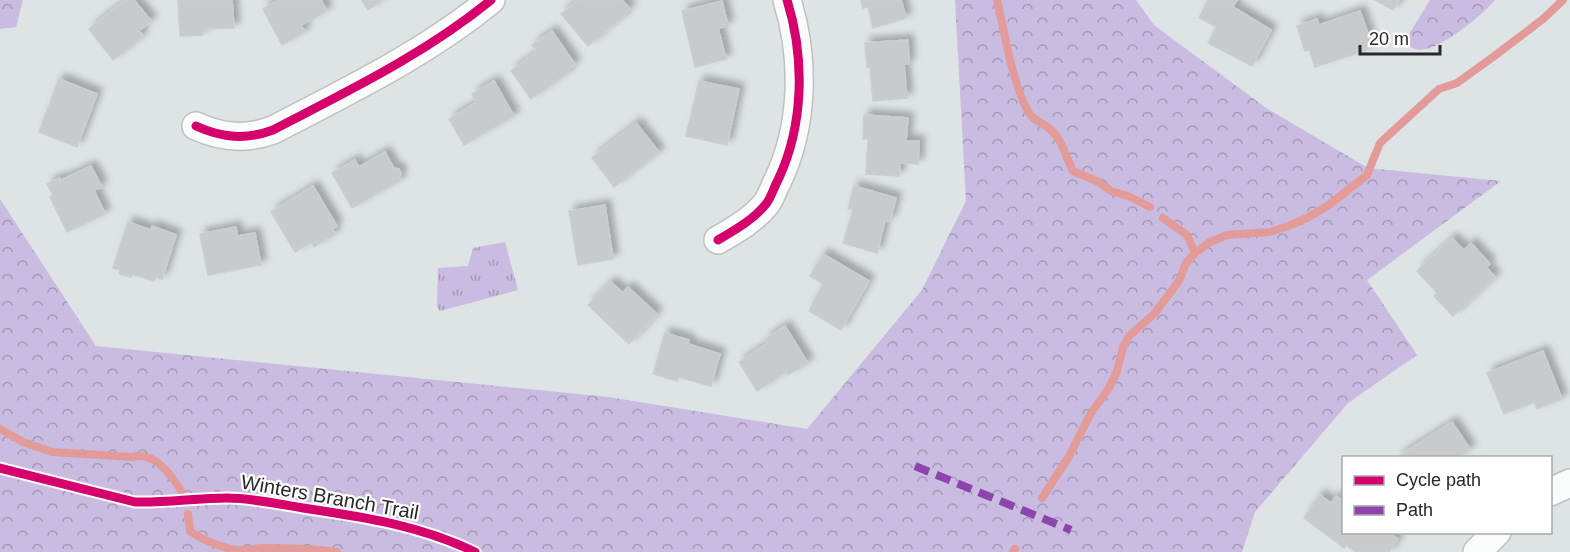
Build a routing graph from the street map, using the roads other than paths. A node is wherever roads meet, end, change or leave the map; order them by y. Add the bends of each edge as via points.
1 (491, 0) edge
2 (787, 0) edge
3 (196, 126) dead end
4 (718, 240) dead end
5 (1570, 483) edge
6 (1552, 492) edge
7 (1495, 534) edge
8 (1477, 552) edge

1 - 3 street via 445,36 392,68 273,130 236,138
2 - 4 street via 798,56 799,97 787,161 766,204
5 - 6 street
7 - 8 street

